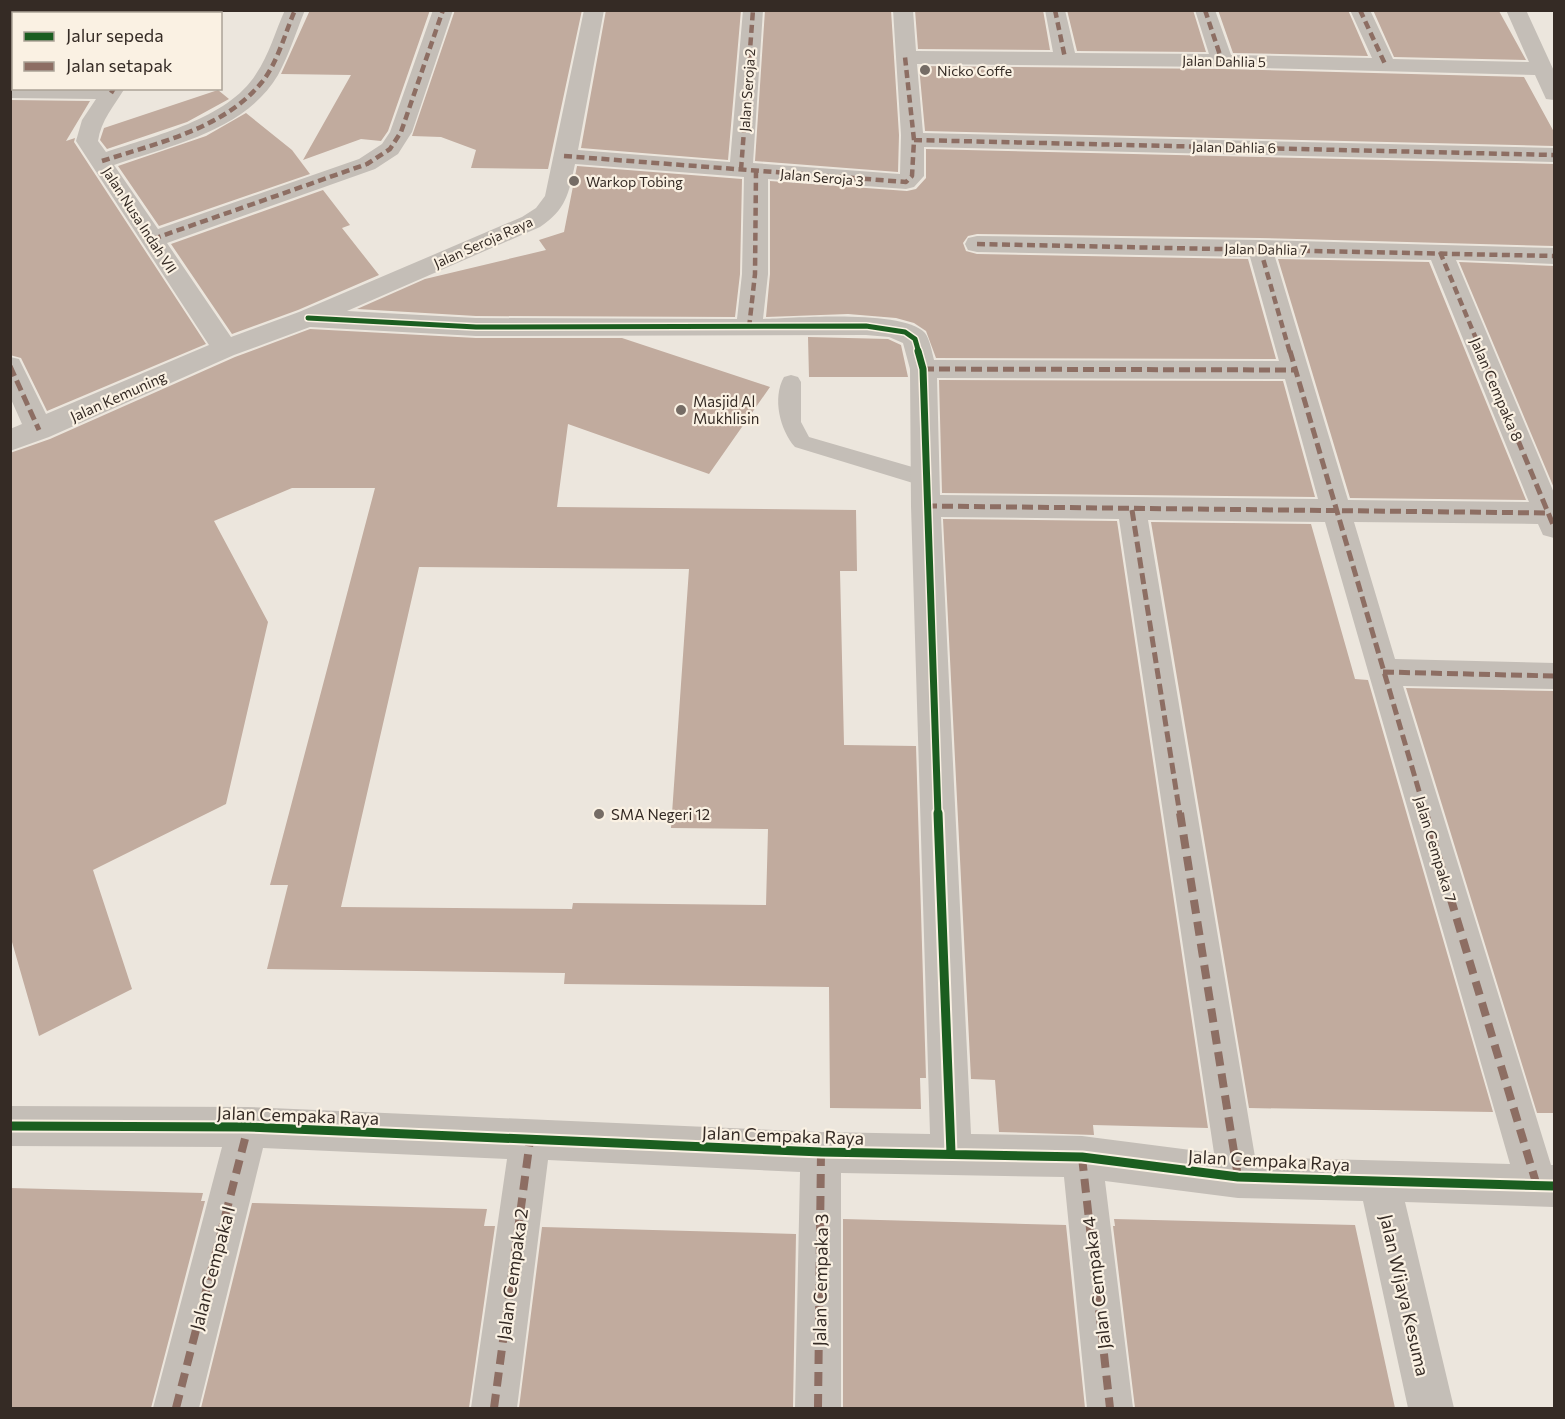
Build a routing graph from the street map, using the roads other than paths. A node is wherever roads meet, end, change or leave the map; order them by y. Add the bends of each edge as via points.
1 (13, 10) edge
2 (295, 10) edge
3 (443, 10) edge
4 (594, 10) edge
5 (753, 10) edge
6 (903, 10) edge
7 (1055, 10) edge
8 (1205, 10) edge
9 (1360, 10) edge
10 (1516, 10) edge
11 (10, 14) edge
12 (905, 57) junction
13 (1065, 58) junction
14 (1222, 61) junction
15 (1385, 64) junction
16 (1543, 69) junction
17 (10, 91) edge
18 (112, 91) edge
19 (1554, 94) edge
20 (914, 140) junction
21 (1554, 155) edge
22 (564, 156) junction
23 (102, 161) junction
24 (748, 170) junction
25 (153, 239) junction
26 (977, 244) dead end
27 (1260, 248) junction
28 (1440, 252) junction
29 (1554, 256) edge
30 (308, 318) junction
31 (749, 328) junction
32 (225, 349) junction
33 (10, 366) edge
34 (923, 369) junction
35 (1296, 370) junction
36 (790, 382) dead end
37 (39, 430) junction
38 (10, 441) edge
39 (926, 492) junction
40 (1132, 510) junction
41 (1337, 512) junction
42 (1552, 520) edge
43 (1383, 672) junction
44 (1554, 676) edge
45 (10, 1126) edge
46 (248, 1127) junction
47 (530, 1140) junction
48 (821, 1152) junction
49 (951, 1153) junction
50 (1082, 1157) junction
51 (1238, 1177) junction
52 (1379, 1181) junction
53 (1546, 1186) edge
54 (176, 1408) edge
55 (494, 1408) edge
56 (818, 1408) edge
57 (1110, 1408) edge
58 (1431, 1408) edge

1 - 11 street
2 - 23 street via 264,81 244,102 218,120
3 - 25 street via 401,132 390,149 367,164
4 - 22 street, Jalan Seroja Raya
5 - 24 street, Jalan Seroja 2
6 - 12 street, Jalan Seroja 3
7 - 13 street
8 - 14 street
9 - 15 street
10 - 16 street
12 - 13 street, Jalan Dahlia 5
12 - 20 street, Jalan Seroja 3
13 - 14 street, Jalan Dahlia 5
14 - 15 street, Jalan Dahlia 5
15 - 16 street, Jalan Dahlia 5
16 - 19 street
17 - 18 street
18 - 23 street, Jalan Nusa Indah VII via 87,131 87,141
20 - 21 street, Jalan Dahlia 6
20 - 24 street, Jalan Seroja 3 via 912,176 906,182
22 - 24 street, Jalan Seroja 3
22 - 30 street, Jalan Seroja Raya via 557,196 545,213 531,222
23 - 25 street, Jalan Nusa Indah VII
24 - 31 street, Jalan Seroja 2 via 755,274
25 - 32 street, Jalan Nusa Indah VII
26 - 27 street, Jalan Dahlia 7
27 - 28 street, Jalan Dahlia 7
27 - 35 street, Jalan Cempaka 7
28 - 29 street, Jalan Dahlia 7
28 - 42 street, Jalan Cempaka 8
30 - 31 street via 476,327
30 - 32 street, Jalan Seroja Raya
31 - 34 street via 890,327 915,339
32 - 37 street, Jalan Kemuning
33 - 37 street
34 - 35 street
34 - 39 street
35 - 41 street, Jalan Cempaka 7
36 - 39 lane via 790,423 802,442
37 - 38 street, Jalan Kemuning
39 - 40 street
39 - 49 street
40 - 41 street
40 - 51 street
41 - 42 street
41 - 43 street, Jalan Cempaka 7
43 - 44 street
43 - 53 street, Jalan Cempaka 7
45 - 46 street, Jalan Cempaka Raya
46 - 47 street, Jalan Cempaka Raya
46 - 54 street, Jalan Cempaka I
47 - 48 street, Jalan Cempaka Raya
47 - 55 street, Jalan Cempaka 2
48 - 49 street, Jalan Cempaka Raya
48 - 56 street, Jalan Cempaka 3
49 - 50 street, Jalan Cempaka Raya
50 - 51 street, Jalan Cempaka Raya
50 - 57 street, Jalan Cempaka 4
51 - 52 street, Jalan Cempaka Raya
52 - 53 street, Jalan Cempaka Raya
52 - 58 street, Jalan Wijaya Kesuma

